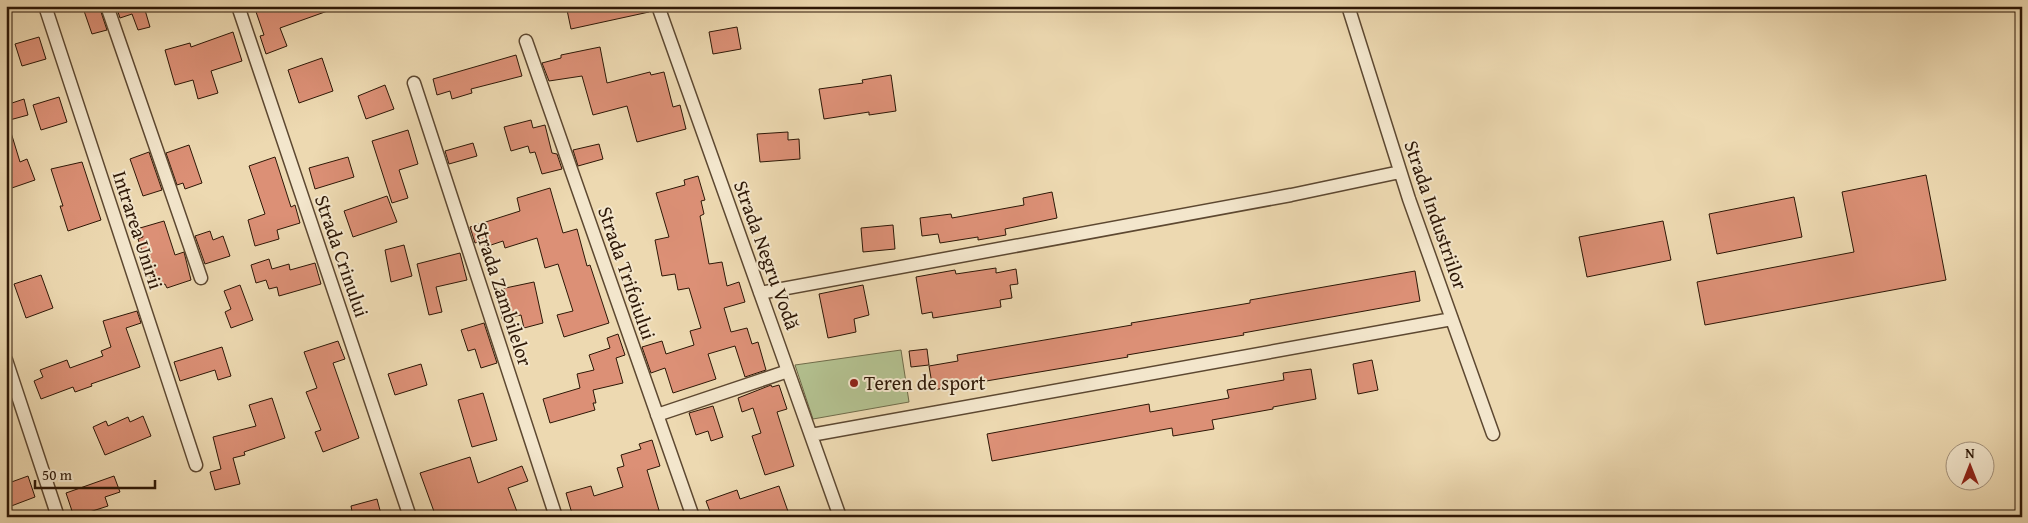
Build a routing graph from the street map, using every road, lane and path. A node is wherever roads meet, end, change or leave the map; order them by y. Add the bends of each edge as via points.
1 (45, 6) edge
2 (107, 6) edge
3 (238, 6) edge
4 (658, 6) edge
5 (1348, 6) edge
6 (526, 41) dead end
7 (414, 82) dead end
8 (1400, 172) junction
9 (201, 278) dead end
10 (760, 293) junction
11 (1452, 319) junction
12 (6, 360) edge
13 (788, 371) junction
14 (657, 415) junction
15 (1493, 434) dead end
16 (811, 435) junction
17 (196, 465) dead end
18 (58, 517) edge
19 (410, 517) edge
20 (556, 517) edge
21 (693, 517) edge
22 (840, 517) edge

1 - 17 street, Intrarea Unirii
2 - 9 street
3 - 19 street, Strada Crinului
4 - 10 street, Strada Negru Vodă
5 - 8 street, Strada Industriilor
6 - 14 street, Strada Trifoiului
7 - 20 street, Strada Zambilelor
8 - 10 street
8 - 11 street, Strada Industriilor
10 - 13 street, Strada Negru Vodă
11 - 15 street, Strada Industriilor
11 - 16 street
12 - 18 street
13 - 14 street
13 - 16 street, Strada Negru Vodă
14 - 21 street, Strada Trifoiului
16 - 22 street, Strada Negru Vodă

